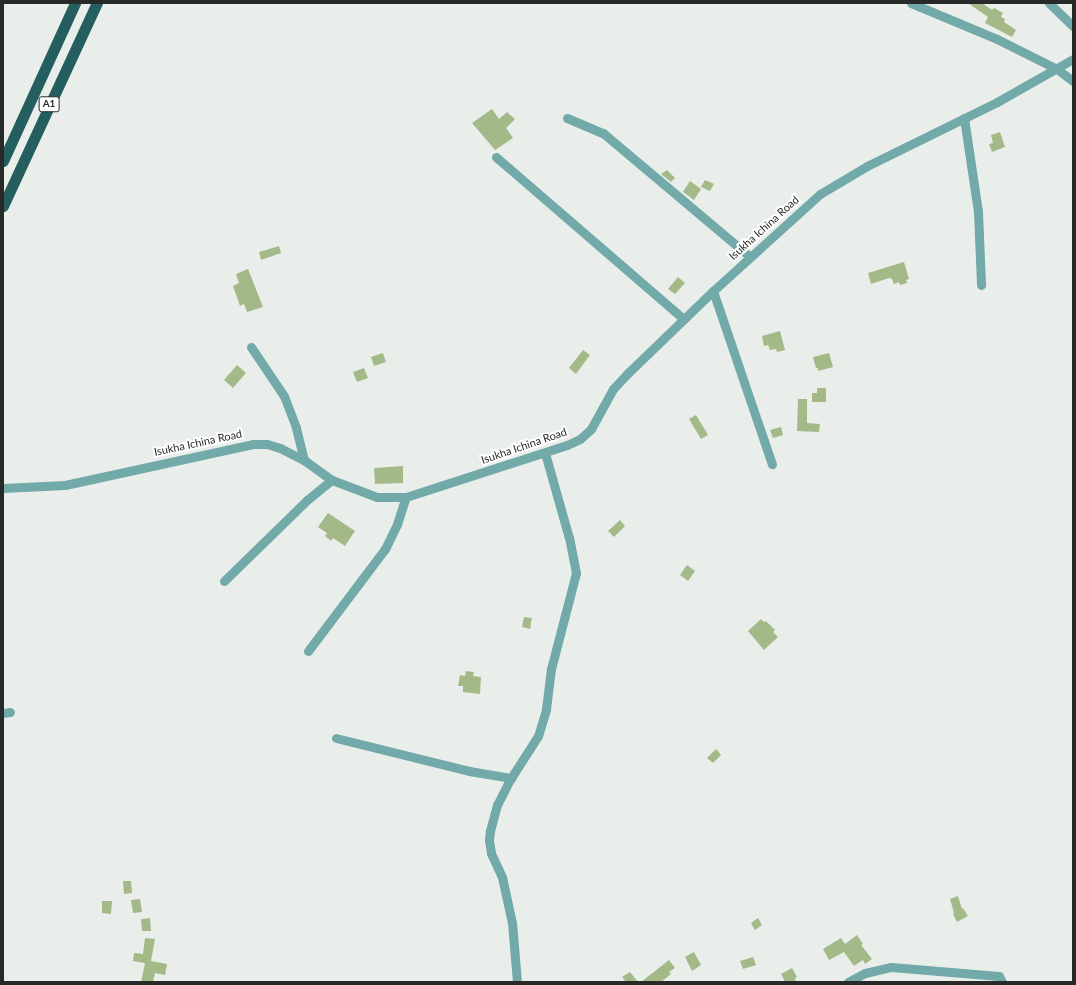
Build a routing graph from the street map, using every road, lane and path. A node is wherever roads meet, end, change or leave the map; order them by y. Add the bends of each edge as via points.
1 (75, 3) edge
2 (97, 3) edge
3 (911, 3) edge
4 (1049, 3) edge
5 (1073, 26) edge
6 (1073, 60) edge
7 (1057, 70) junction
8 (1073, 81) edge
9 (567, 118) dead end
10 (964, 118) junction
11 (496, 157) dead end
12 (3, 161) edge
13 (3, 206) edge
14 (750, 257) junction
15 (981, 285) dead end
16 (713, 291) junction
17 (684, 318) junction
18 (251, 347) dead end
19 (545, 453) junction
20 (304, 460) junction
21 (772, 464) dead end
22 (332, 480) junction
23 (3, 488) edge
24 (406, 497) junction
25 (224, 581) dead end
26 (308, 651) dead end
27 (336, 738) dead end
28 (511, 778) junction
29 (517, 982) edge
30 (848, 982) edge
31 (1002, 982) edge

1 - 12 highway, A1
2 - 13 highway, A1
3 - 7 street via 997,39
4 - 5 street
6 - 7 street, Isukha Ichina Road
7 - 8 street
7 - 10 street, Isukha Ichina Road
9 - 14 street via 603,133
10 - 14 street, Isukha Ichina Road via 867,166 820,194
10 - 15 street via 978,212
11 - 17 street
14 - 16 street, Isukha Ichina Road
16 - 17 street, Isukha Ichina Road
16 - 21 street
17 - 19 street, Isukha Ichina Road via 614,389 591,429 580,439
18 - 20 street via 284,396
19 - 24 street, Isukha Ichina Road
19 - 28 street via 576,573 551,669 546,709 538,736
20 - 22 street, Isukha Ichina Road
20 - 23 street, Isukha Ichina Road via 280,448 267,444 253,444 65,484
22 - 24 street, Isukha Ichina Road via 377,497
22 - 25 street via 307,500
24 - 26 street via 385,549
27 - 28 street via 469,771
28 - 29 street via 498,805 489,840 502,877 512,923
30 - 31 street via 865,973 891,967 999,976

